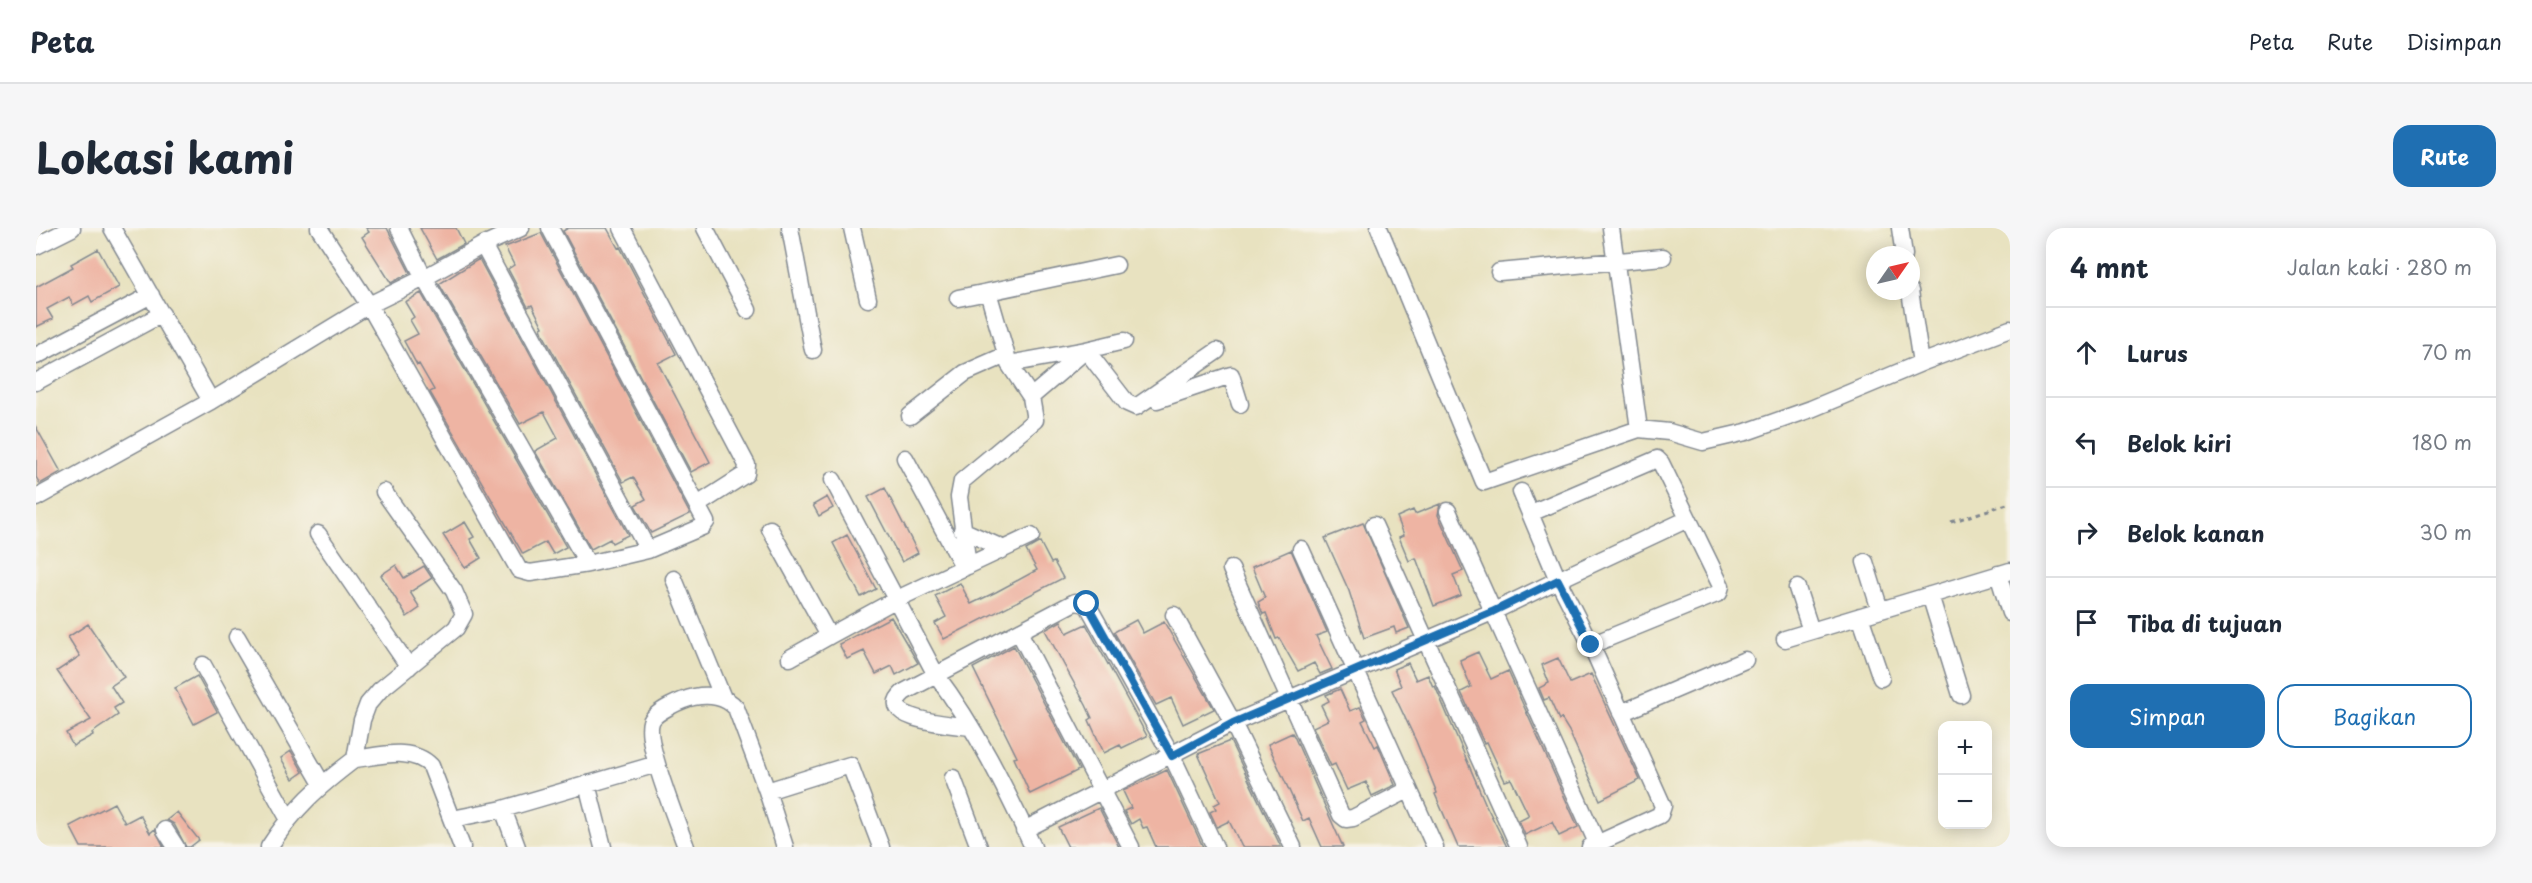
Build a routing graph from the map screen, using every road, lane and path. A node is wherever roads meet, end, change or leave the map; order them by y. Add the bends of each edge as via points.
1 (72, 228) edge
2 (112, 228) edge
3 (319, 228) edge
4 (399, 228) edge
5 (550, 228) edge
6 (622, 228) edge
7 (705, 228) edge
8 (790, 228) edge
9 (852, 228) edge
10 (1379, 228) edge
11 (1611, 228) edge
12 (1900, 228) edge
13 (510, 230) edge
14 (483, 245) junction
15 (36, 246) edge
16 (1903, 246) edge
17 (1663, 257) dead end
18 (1616, 261) junction
19 (1116, 265) dead end
20 (1499, 272) dead end
21 (424, 278) junction
22 (988, 292) junction
23 (151, 295) junction
24 (958, 298) dead end
25 (868, 299) dead end
26 (1911, 300) edge
27 (369, 305) junction
28 (748, 310) dead end
29 (162, 314) junction
30 (2010, 329) edge
31 (1124, 341) dead end
32 (813, 350) dead end
33 (1086, 350) junction
34 (1217, 351) dead end
35 (36, 356) edge
36 (1007, 359) junction
37 (1921, 363) junction
38 (36, 382) edge
39 (1031, 397) junction
40 (211, 401) junction
41 (1240, 404) dead end
42 (1136, 407) junction
43 (910, 416) dead end
44 (1639, 429) junction
45 (905, 458) dead end
46 (833, 480) dead end
47 (384, 492) dead end
48 (1521, 492) dead end
49 (36, 498) edge
50 (2010, 503) edge
51 (699, 504) junction
52 (1448, 511) dead end
53 (1531, 513) junction
54 (961, 514) junction
55 (1688, 519) junction
56 (1951, 522) dead end
57 (1374, 525) dead end
58 (770, 529) dead end
59 (318, 534) dead end
60 (1031, 536) dead end
61 (1002, 548) junction
62 (1301, 549) dead end
63 (648, 550) junction
64 (1865, 562) dead end
65 (588, 564) junction
66 (966, 567) junction
67 (1231, 569) dead end
68 (2004, 573) edge
69 (674, 579) dead end
70 (1558, 580) junction
71 (1797, 588) dead end
72 (1930, 595) junction
73 (895, 600) junction
74 (1880, 610) junction
75 (1492, 612) junction
76 (2010, 613) edge
77 (1174, 615) dead end
78 (1860, 616) junction
79 (1811, 631) junction
80 (1019, 632) junction
81 (829, 636) junction
82 (237, 637) dead end
83 (1785, 639) dead end
84 (1425, 641) junction
85 (1591, 645) junction
86 (790, 658) dead end
87 (1745, 660) dead end
88 (202, 665) dead end
89 (409, 667) junction
90 (1357, 671) junction
91 (936, 675) junction
92 (1881, 678) dead end
93 (1961, 695) dead end
94 (723, 698) junction
95 (1283, 703) junction
96 (1621, 713) junction
97 (1233, 723) junction
98 (971, 727) junction
99 (1172, 756) junction
100 (355, 759) junction
101 (657, 764) junction
102 (952, 778) dead end
103 (322, 784) junction
104 (587, 784) junction
105 (1102, 789) junction
106 (1408, 790) junction
107 (767, 791) junction
108 (503, 809) junction
109 (288, 818) junction
110 (452, 819) junction
111 (165, 830) dead end
112 (1024, 830) junction
113 (1594, 845) edge
114 (978, 846) edge
115 (176, 847) edge
116 (269, 847) edge
117 (462, 847) edge
118 (517, 847) edge
119 (603, 847) edge
120 (686, 847) edge
121 (785, 847) edge
122 (881, 847) edge
123 (1033, 847) edge
124 (1131, 847) edge
125 (1215, 847) edge
126 (1293, 847) edge
127 (1434, 847) edge
128 (1519, 847) edge

1 - 15 street
2 - 23 street
3 - 27 street
4 - 21 street
5 - 51 street
6 - 51 street via 747,465 746,474
7 - 28 street
8 - 32 street
9 - 25 street
10 - 44 street via 1484,482
11 - 18 street
12 - 16 street
13 - 14 street
14 - 21 street
14 - 63 street
17 - 18 street
18 - 20 street
18 - 44 street
19 - 22 street
21 - 27 street
21 - 65 street
22 - 24 street
22 - 36 street
23 - 29 street
23 - 35 street
26 - 37 street
27 - 40 street
27 - 65 street via 519,570 530,573
29 - 38 street
29 - 40 street
30 - 37 street
31 - 33 street
33 - 36 street
33 - 39 street
33 - 42 street via 1127,403
34 - 42 street
36 - 39 street
36 - 43 street via 965,373
37 - 44 street via 1811,409 1703,442 1669,432
39 - 54 street via 1035,420 962,481
40 - 49 street
41 - 42 street via 1231,375
45 - 66 street
46 - 73 street
47 - 89 street via 454,591 464,614 456,628
48 - 53 street
50 - 56 path
51 - 63 street via 706,522 702,527
52 - 75 street
53 - 55 street via 1657,459
53 - 70 street
54 - 61 street
54 - 66 street
55 - 70 street
55 - 85 street via 1721,586 1719,592
57 - 84 street
58 - 81 street
59 - 89 street
60 - 61 street
61 - 66 street
62 - 90 street
63 - 65 street
64 - 74 street
66 - 73 street
67 - 95 street
68 - 72 street
68 - 76 street
69 - 94 street
70 - 75 street
70 - 85 street
71 - 79 street
72 - 74 street
72 - 93 street
73 - 81 street
73 - 91 street
74 - 78 street
75 - 84 street
75 - 113 street
77 - 97 street
78 - 79 street
78 - 92 street
79 - 83 street
80 - 91 street
80 - 99 street via 1076,602 1087,604
80 - 105 street
81 - 86 street
82 - 103 street
84 - 90 street
84 - 128 street
85 - 96 street
87 - 96 street
88 - 109 street
89 - 100 street via 368,704
90 - 95 street
90 - 106 street
91 - 98 street
91 - 98 street via 899,696 896,706 916,719
94 - 101 street via 693,697 657,713 649,732
94 - 107 street via 736,708
95 - 97 street
95 - 106 street via 1346,819
96 - 113 street via 1663,811
97 - 99 street
97 - 126 street
98 - 112 street
99 - 105 street
99 - 125 street
100 - 103 street
100 - 110 street via 412,753 423,757 431,766
101 - 104 street
101 - 120 street
102 - 114 street
103 - 109 street
104 - 108 street
104 - 119 street
105 - 112 street
105 - 124 street
106 - 127 street
107 - 121 street
107 - 122 street via 850,765
108 - 110 street
108 - 118 street
109 - 116 street
110 - 117 street
111 - 115 street
112 - 123 street

